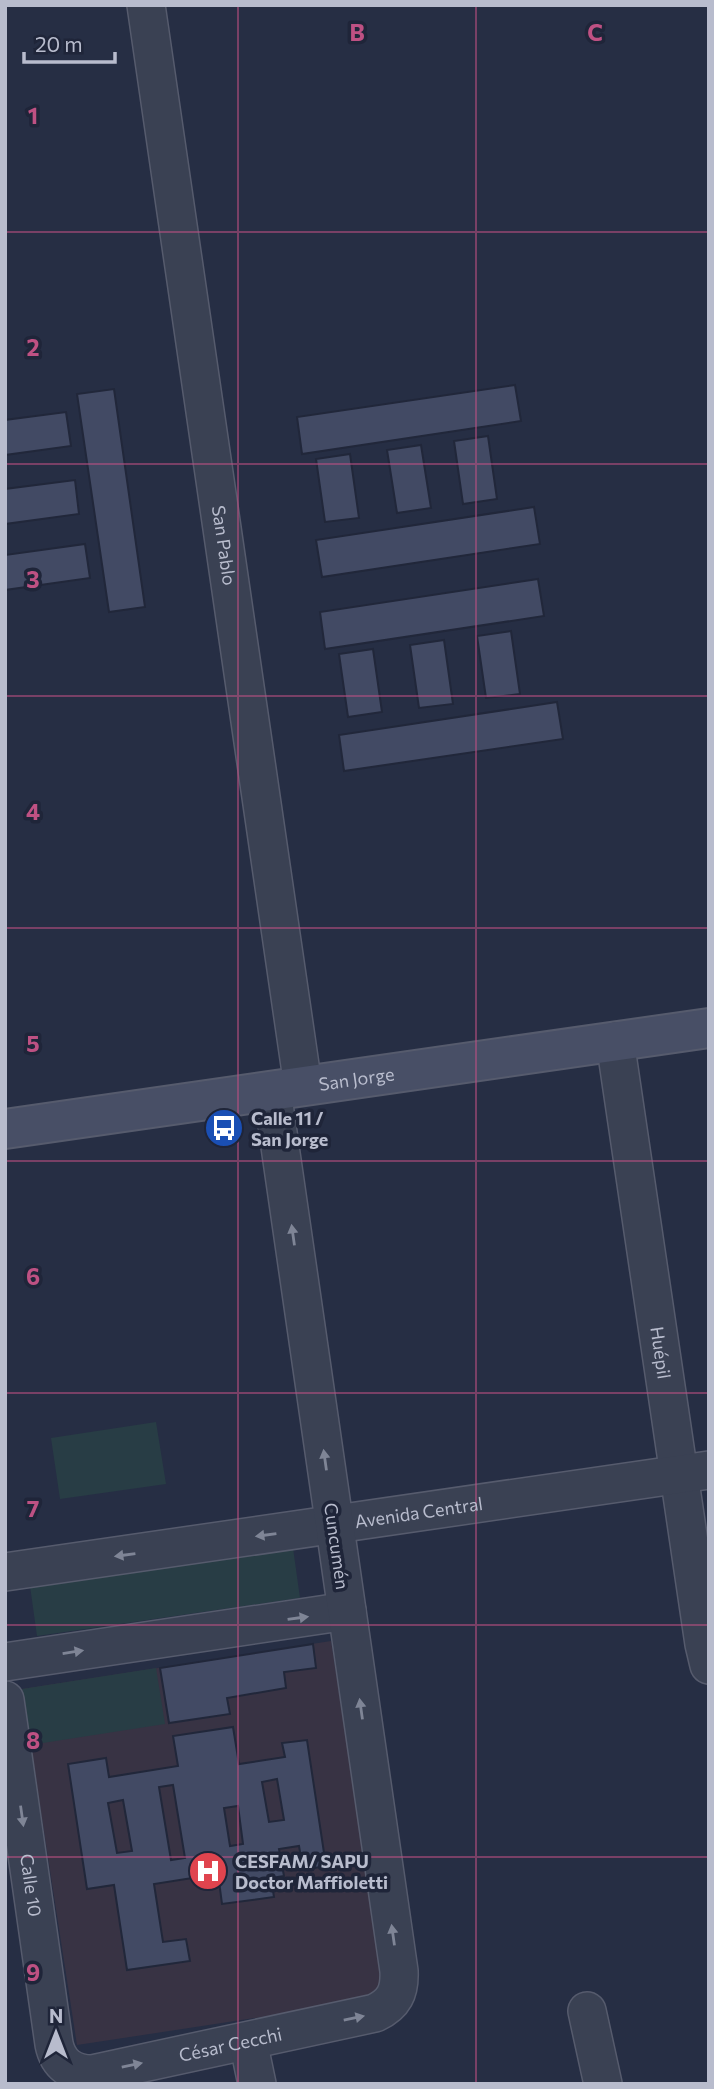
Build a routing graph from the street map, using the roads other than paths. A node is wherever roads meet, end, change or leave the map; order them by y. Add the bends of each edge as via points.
1 (146, 5) edge
2 (709, 1028) edge
3 (615, 1041) junction
4 (288, 1088) junction
5 (5, 1129) edge
6 (694, 1472) edge
7 (334, 1525) junction
8 (5, 1572) edge
9 (347, 1611) junction
10 (5, 1662) edge
11 (709, 1665) edge
12 (5, 1700) edge
13 (393, 2001) joint
14 (587, 2011) dead end
15 (248, 2040) junction
16 (66, 2066) joint
17 (257, 2084) edge
18 (603, 2084) edge

1 - 4 street, San Pablo
2 - 3 street, San Jorge
3 - 4 street, San Jorge
3 - 6 street, Huépil
4 - 5 street, San Jorge
7 -> 4 street, Cuncumén
6 - 7 street, Avenida Central
6 - 11 street, Huépil
7 -> 8 street, Avenida Central
7 - 9 street, Cuncumén
10 -> 9 street
13 -> 9 street, Cuncumén via 399,1971
12 -> 16 street, Calle 10 via 54,2044
15 -> 13 street, César Cecchi via 375,2013
14 - 18 street
16 -> 15 street, César Cecchi via 92,2074
15 - 17 street

